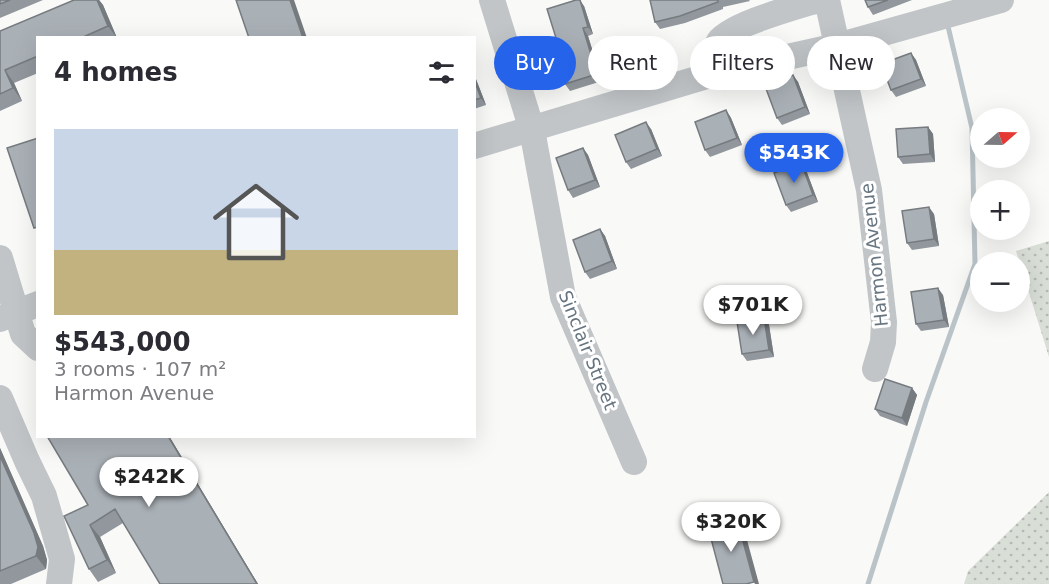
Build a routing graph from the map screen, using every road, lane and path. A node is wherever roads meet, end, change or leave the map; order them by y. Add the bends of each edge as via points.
1 (492, 0) edge
2 (818, 0) edge
3 (827, 0) edge
4 (1002, 0) edge
5 (724, 36) edge
6 (835, 36) edge
7 (873, 36) edge
8 (690, 81) edge
9 (847, 90) edge
10 (532, 130) junction
11 (476, 145) edge
12 (0, 258) edge
13 (18, 312) edge
14 (36, 346) edge
15 (874, 369) dead end
16 (0, 398) edge
17 (634, 462) dead end
18 (59, 584) edge

1 - 10 street, Sinclair Street
2 - 5 street
3 - 6 street, Harmon Avenue
4 - 7 street
8 - 10 street
9 - 15 street, Harmon Avenue via 869,190 884,322 883,342
10 - 11 street
10 - 17 street, Sinclair Street via 563,297
12 - 13 street
13 - 14 street via 23,334
16 - 18 street via 44,496 62,559

